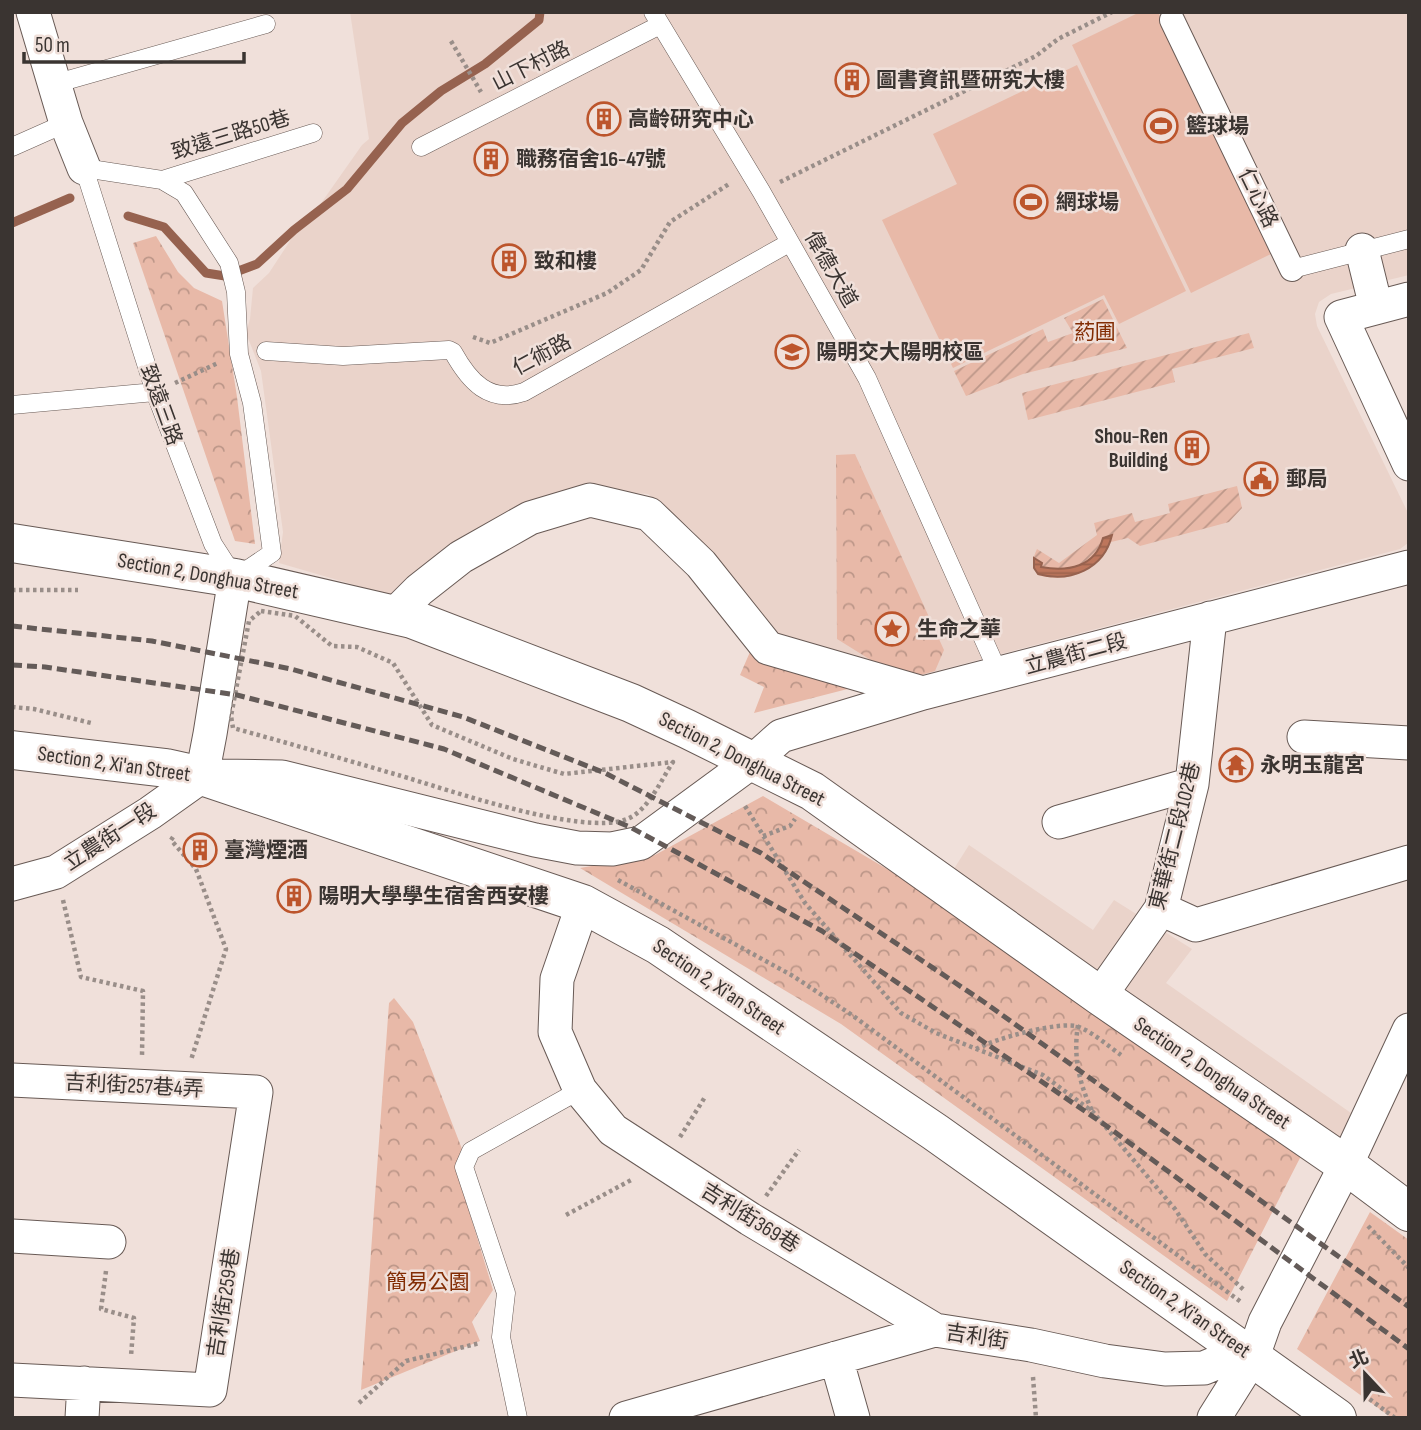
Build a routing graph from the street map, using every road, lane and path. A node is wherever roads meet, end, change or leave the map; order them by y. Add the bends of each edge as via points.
1 (33, 12) edge
2 (1112, 12) edge
3 (1176, 15) edge
4 (657, 19) edge
5 (266, 24) dead end
6 (451, 41) dead end
7 (54, 84) junction
8 (492, 111) junction
9 (66, 123) junction
10 (313, 134) dead end
11 (12, 147) edge
12 (421, 147) dead end
13 (84, 168) junction
14 (748, 172) junction
15 (162, 180) junction
16 (761, 191) junction
17 (1409, 239) edge
18 (789, 243) junction
19 (1362, 250) junction
20 (1292, 269) joint
21 (1409, 299) edge
22 (1376, 307) junction
23 (461, 339) dead end
24 (266, 351) dead end
25 (239, 354) junction
26 (155, 392) junction
27 (12, 405) edge
28 (1402, 432) edge
29 (1409, 464) edge
30 (12, 544) edge
31 (1409, 567) edge
32 (235, 579) junction
33 (261, 611) dead end
34 (394, 615) junction
35 (1210, 618) junction
36 (999, 674) junction
37 (923, 693) junction
38 (233, 727) dead end
39 (1304, 737) dead end
40 (1409, 743) edge
41 (12, 750) edge
42 (753, 761) junction
43 (202, 776) junction
44 (1192, 784) junction
45 (743, 802) dead end
46 (798, 815) dead end
47 (1059, 822) dead end
48 (763, 836) junction
49 (179, 847) dead end
50 (1409, 862) edge
51 (56, 872) junction
52 (626, 874) dead end
53 (12, 884) edge
54 (583, 904) junction
55 (1161, 909) junction
56 (1100, 996) junction
57 (1077, 1026) junction
58 (1408, 1035) edge
59 (976, 1049) junction
60 (12, 1080) edge
61 (142, 1086) junction
62 (183, 1088) junction
63 (580, 1090) junction
64 (257, 1092) joint
65 (705, 1097) dead end
66 (1093, 1112) junction
67 (799, 1150) dead end
68 (663, 1164) junction
69 (1346, 1165) junction
70 (1409, 1212) edge
71 (566, 1215) dead end
72 (750, 1219) junction
73 (1363, 1221) dead end
74 (12, 1236) edge
75 (109, 1242) joint
76 (1409, 1268) edge
77 (1245, 1291) dead end
78 (1242, 1303) dead end
79 (935, 1330) junction
80 (501, 1337) junction
81 (1031, 1345) junction
82 (1253, 1356) junction
83 (836, 1358) junction
84 (12, 1380) edge
85 (84, 1383) junction
86 (129, 1386) junction
87 (359, 1403) dead end
88 (82, 1418) edge
89 (518, 1418) edge
90 (626, 1418) edge
91 (853, 1418) edge
92 (1036, 1418) edge
93 (1214, 1418) edge
94 (1337, 1418) edge

1 - 7 street
2 - 16 path via 1058,39 1036,56
3 - 20 street, 仁心路
4 - 8 lane, 山下村路
4 - 14 lane, 偉德大道
5 - 7 lane
6 - 8 path
7 - 9 street
8 - 12 lane, 山下村路
9 - 11 lane
9 - 13 street
10 - 15 lane, 致遠三路50巷
13 - 15 lane
13 - 26 lane, 致遠三路
14 - 16 lane, 偉德大道
14 - 23 path via 670,222 641,270 607,293 490,343 473,337
15 - 25 lane via 184,193 229,263 236,292
16 - 18 lane, 偉德大道
17 - 19 lane, 仁心路
18 - 24 lane, 仁術路 via 510,397 485,391 449,350 343,356
18 - 36 lane, 偉德大道 via 867,378
19 - 20 lane, 仁心路
19 - 22 street
21 - 22 street
22 - 28 street via 1341,317
25 - 26 path
25 - 32 lane via 252,403 272,553
26 - 27 lane
26 - 32 lane, 致遠三路 via 213,544
28 - 29 street
30 - 32 street, Section 2, Donghua Street
31 - 35 street, 立農街二段
32 - 34 street, Section 2, Donghua Street
32 - 43 street
33 - 38 path via 295,616 332,646 357,647 393,663 432,725 513,759 564,774 673,762 640,811 626,820 586,822 501,806
34 - 37 street via 472,551 530,518 590,500 649,514 701,565 768,648
34 - 42 street, Section 2, Donghua Street via 631,703
35 - 36 street, 立農街二段
35 - 44 street, 東華街二段102巷
36 - 37 street, 立農街二段
37 - 42 street, 立農街二段 via 781,736
39 - 40 street
41 - 43 street, Section 2, Xi'an Street
42 - 43 street, 立農街二段 via 641,843 612,849 536,840 282,777
42 - 56 street, Section 2, Donghua Street via 812,791
43 - 51 street, 立農街一段
43 - 54 street, Section 2, Xi'an Street
44 - 47 street
44 - 55 street, 東華街二段102巷
45 - 48 path
46 - 48 path via 790,826
48 - 59 path via 804,904 901,1013
49 - 62 path via 196,869 226,949
50 - 55 street via 1196,925
51 - 53 street, 立農街一段
51 - 61 path via 81,977 143,991
52 - 78 path via 615,878 793,976 852,1015
54 - 63 street, 吉利街369巷 via 557,979 555,1032
54 - 82 street, Section 2, Xi'an Street via 657,945 923,1124
55 - 56 street, 東華街二段102巷
56 - 57 path
56 - 69 street, Section 2, Donghua Street
57 - 59 path via 1020,1034
57 - 66 path via 1080,1084
58 - 69 street
59 - 66 path via 1043,1075
60 - 61 street, 吉利街257巷4弄
61 - 62 street, 吉利街257巷4弄
62 - 64 street, 吉利街257巷4弄
63 - 68 street, 吉利街369巷 via 613,1130
63 - 80 lane via 471,1151 464,1167 506,1293
64 - 86 street, 吉利街259巷 via 210,1390
65 - 68 path
66 - 77 path via 1175,1209 1205,1254
67 - 72 path
68 - 71 path
68 - 72 street, 吉利街369巷
69 - 70 street, Section 2, Donghua Street
69 - 82 street via 1265,1322
72 - 79 street, 吉利街369巷
73 - 76 path
74 - 75 street
75 - 86 path via 102,1309 134,1318
79 - 81 street, 吉利街
79 - 83 street, 吉利街
80 - 87 path via 407,1361
80 - 89 lane
81 - 82 street, 吉利街 via 1165,1369 1204,1368
81 - 92 path
82 - 93 street
82 - 94 street, Section 2, Xi'an Street
83 - 90 street, 吉利街
83 - 91 street
84 - 85 street, 吉利街259巷
85 - 86 street, 吉利街259巷
85 - 88 street

